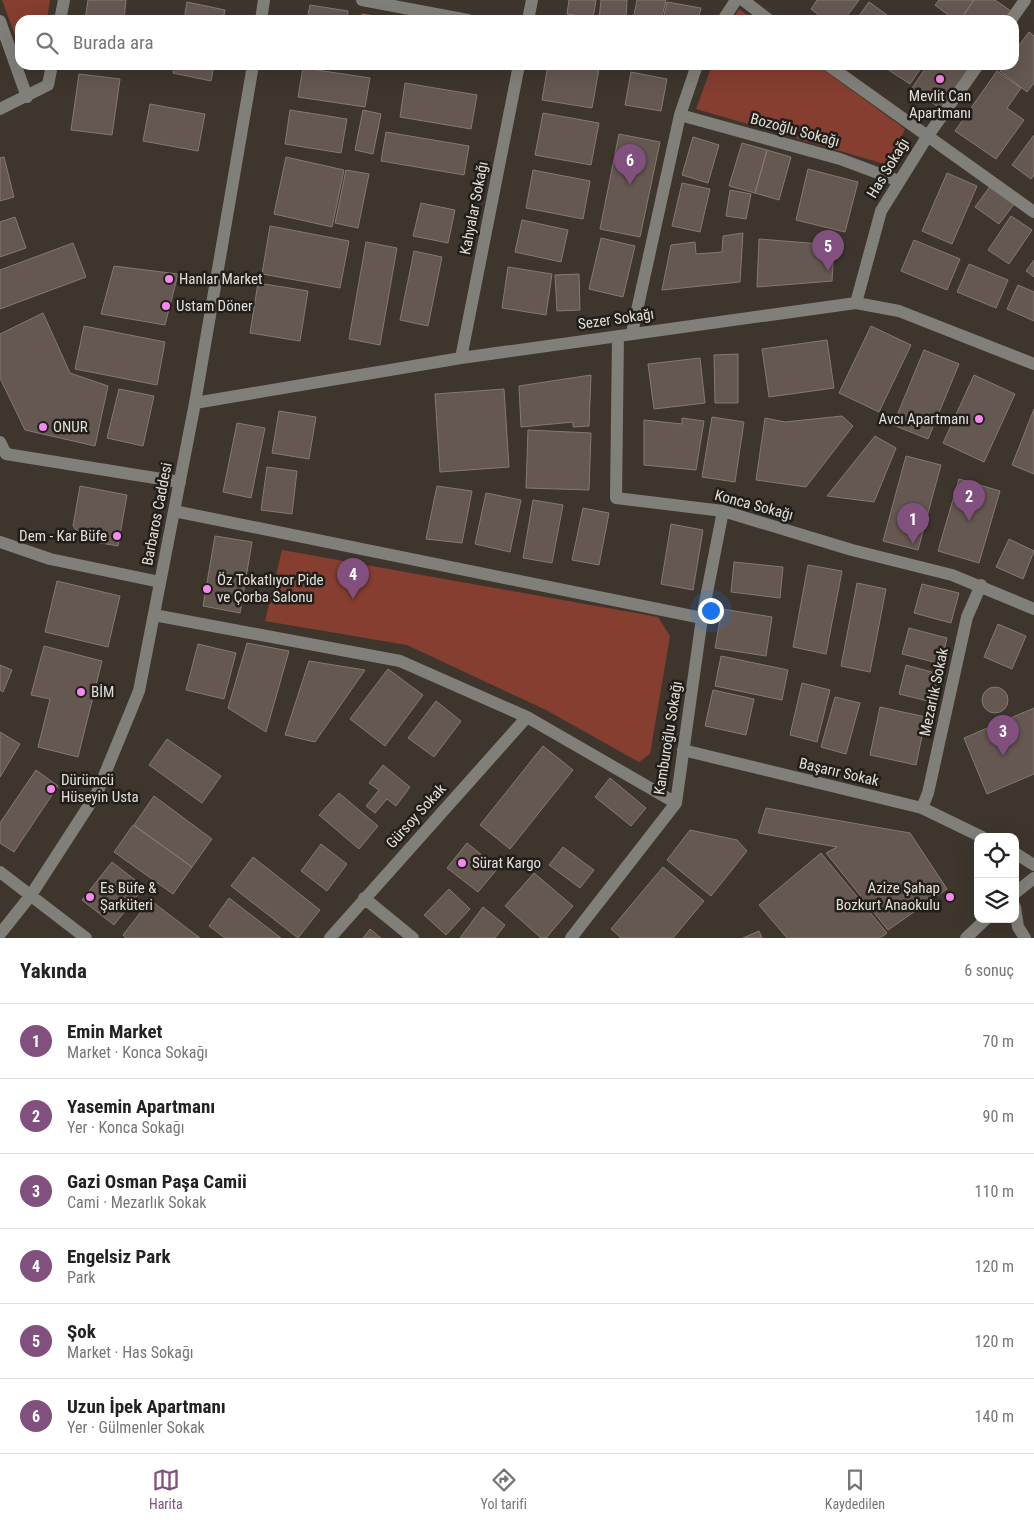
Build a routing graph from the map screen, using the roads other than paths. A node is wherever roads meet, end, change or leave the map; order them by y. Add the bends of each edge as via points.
1 (64, 0) edge
2 (264, 0) edge
3 (362, 0) edge
4 (532, 0) edge
5 (736, 0) edge
6 (743, 0) edge
7 (1025, 0) edge
8 (61, 15) edge
9 (262, 15) edge
10 (442, 15) edge
11 (529, 15) edge
12 (726, 15) edge
13 (762, 15) edge
14 (1014, 15) edge
15 (0, 21) edge
16 (15, 63) edge
17 (17, 70) edge
18 (51, 70) edge
19 (252, 70) edge
20 (518, 70) edge
21 (691, 70) edge
22 (835, 70) edge
23 (974, 70) edge
24 (27, 97) junction
25 (0, 109) edge
26 (680, 115) junction
27 (927, 137) junction
28 (899, 180) junction
29 (1034, 212) edge
30 (856, 303) junction
31 (632, 333) junction
32 (618, 336) junction
33 (461, 358) junction
34 (1034, 364) edge
35 (196, 403) junction
36 (0, 442) edge
37 (3, 459) edge
38 (180, 482) junction
39 (174, 511) junction
40 (723, 512) junction
41 (0, 542) edge
42 (160, 582) junction
43 (981, 585) junction
44 (1034, 608) edge
45 (154, 615) junction
46 (702, 618) junction
47 (527, 717) junction
48 (683, 750) junction
49 (676, 803) junction
50 (922, 808) junction
51 (974, 833) edge
52 (1019, 855) edge
53 (1034, 864) edge
54 (0, 872) edge
55 (1034, 878) edge
56 (1019, 890) edge
57 (31, 895) junction
58 (364, 898) junction
59 (982, 923) edge
60 (1017, 923) edge
61 (0, 934) edge
62 (86, 938) edge
63 (330, 938) edge
64 (413, 938) edge
65 (571, 938) edge
66 (966, 938) edge
67 (1025, 938) edge

1 - 8 street
2 - 9 street
3 - 10 street
4 - 11 street
5 - 12 street
6 - 13 street
7 - 14 street
15 - 16 street
17 - 24 street
18 - 24 street via 48,85
19 - 35 street, Barbaros Caddesi
20 - 33 street, Kahyalar Sokağı
21 - 26 street
22 - 27 street
23 - 27 street, Has Sokağı
24 - 25 street
26 - 28 street, Bozoğlu Sokağı via 840,159
26 - 31 street
27 - 28 street, Has Sokağı
27 - 29 street
28 - 30 street, Has Sokağı via 881,212
30 - 31 street, Sezer Sokağı
30 - 34 street, Sezer Sokağı via 899,311
31 - 32 street, Sezer Sokağı
32 - 33 street, Sezer Sokağı
32 - 40 street, Konca Sokağı via 616,498
33 - 35 street, Sezer Sokağı
35 - 38 street, Barbaros Caddesi
36 - 37 street
37 - 38 street
38 - 39 street, Barbaros Caddesi
39 - 42 street, Barbaros Caddesi
39 - 46 street
40 - 43 street, Konca Sokağı via 852,550 952,574
40 - 46 street, Kamburoğlu Sokağı
41 - 42 street via 50,559
42 - 45 street, Barbaros Caddesi
43 - 44 street, Konca Sokağı
43 - 50 street, Mezarlık Sokak via 967,617
45 - 47 street via 400,661
45 - 57 street, Barbaros Caddesi via 139,691 98,793
46 - 48 street, Kamburoğlu Sokağı
47 - 49 street
47 - 58 street, Gürsoy Sokak
48 - 49 street, Kamburoğlu Sokağı
48 - 50 street, Başarır Sokak
49 - 65 street, Kamburoğlu Sokağı
50 - 51 street, Başarır Sokak
52 - 53 street
54 - 57 street
55 - 56 street
57 - 61 street, Barbaros Caddesi
57 - 62 street
58 - 63 street, Gürsoy Sokak
58 - 64 street
59 - 66 street
60 - 67 street

